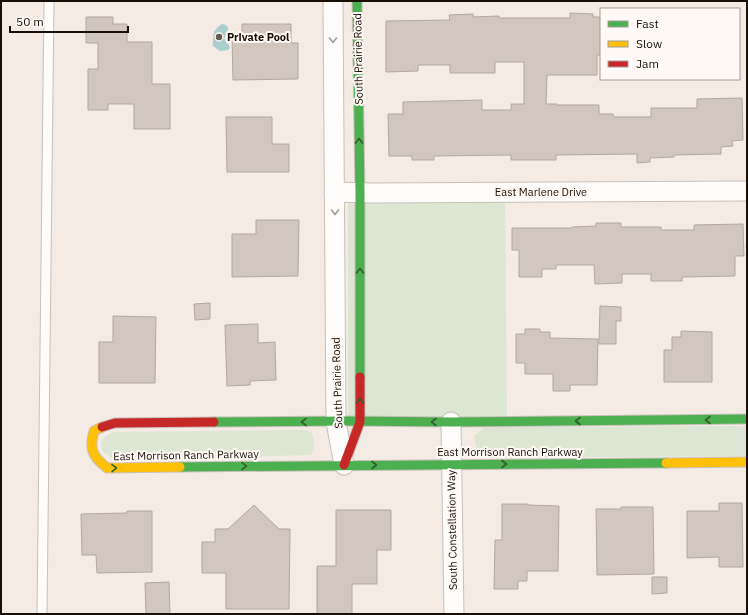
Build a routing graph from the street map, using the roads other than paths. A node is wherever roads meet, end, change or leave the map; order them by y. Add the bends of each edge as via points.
1 (48, 1) edge
2 (333, 1) edge
3 (357, 1) edge
4 (747, 191) edge
5 (334, 192) junction
6 (360, 193) junction
7 (747, 419) edge
8 (336, 422) junction
9 (360, 422) junction
10 (451, 422) junction
11 (747, 462) edge
12 (452, 464) junction
13 (344, 465) junction
14 (42, 614) edge
15 (454, 614) edge

1 - 14 lane
2 -> 5 street, South Prairie Road
6 -> 3 street, South Prairie Road
4 - 6 street, East Marlene Drive
5 - 6 street, East Marlene Drive
5 -> 8 street, South Prairie Road
9 -> 6 street, South Prairie Road
7 -> 10 street, East Morrison Ranch Parkway
8 - 9 street, East Morrison Ranch Parkway
8 - 13 street, South Prairie Road
8 -> 13 street, East Morrison Ranch Parkway via 115,423 94,431 92,452 107,468
10 -> 9 street, East Morrison Ranch Parkway
9 - 13 street, South Prairie Road
10 - 12 street, South Constellation Way
12 -> 11 street, East Morrison Ranch Parkway
13 -> 12 street, East Morrison Ranch Parkway
12 - 15 street, South Constellation Way

